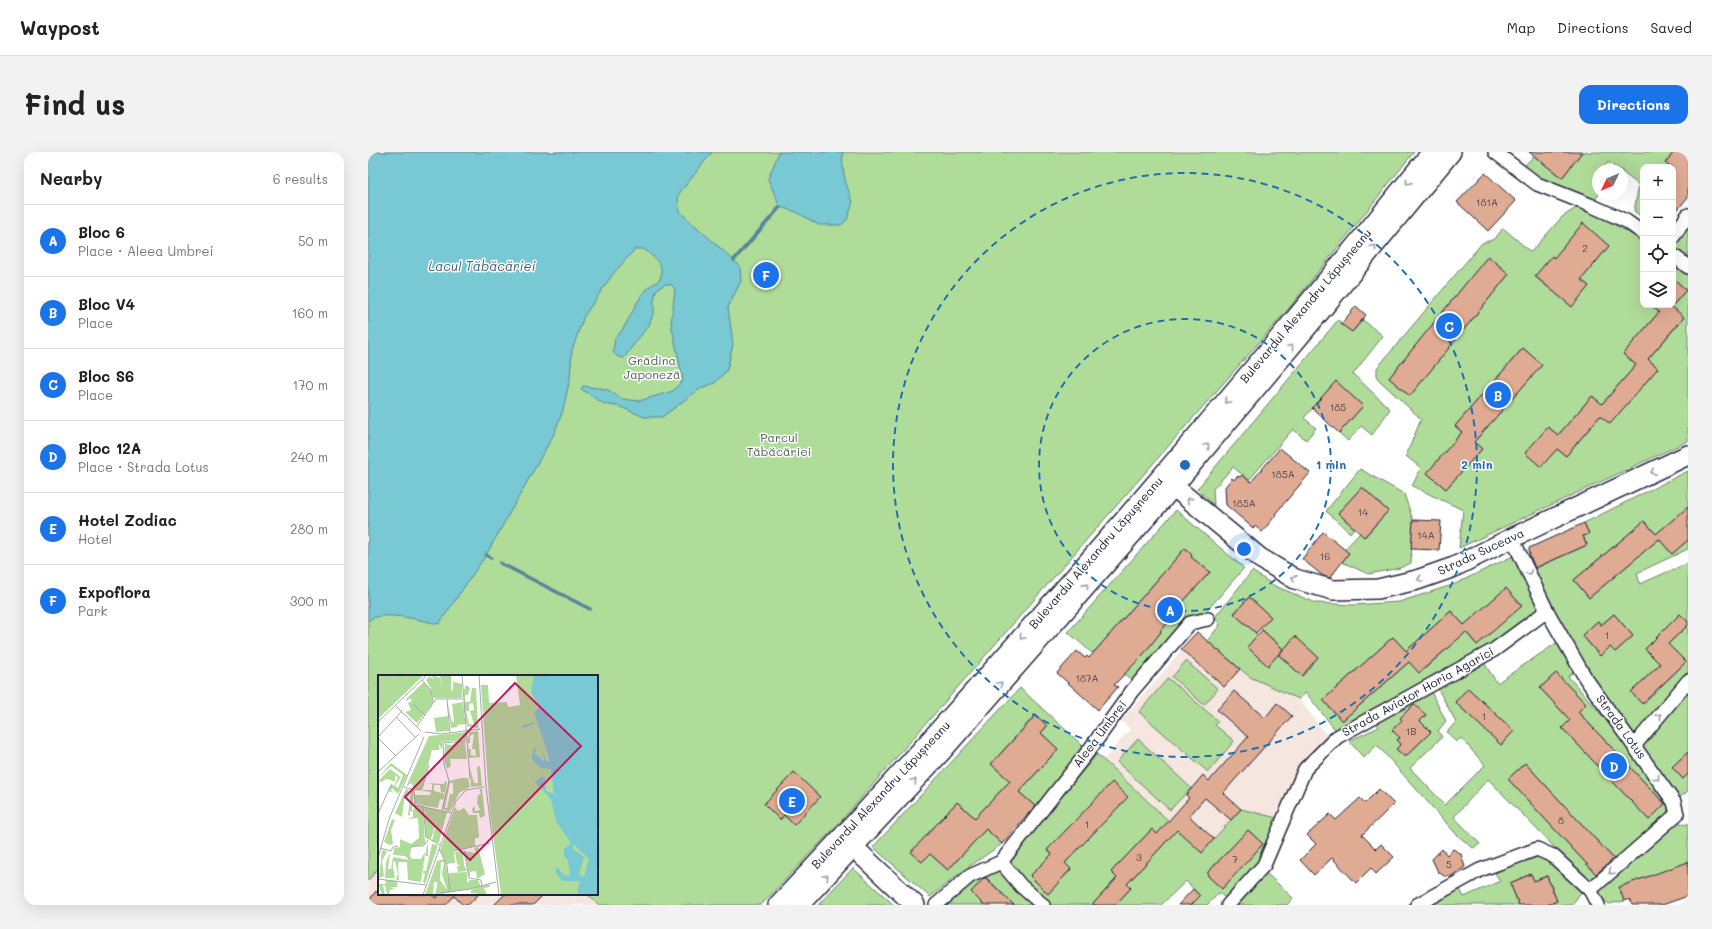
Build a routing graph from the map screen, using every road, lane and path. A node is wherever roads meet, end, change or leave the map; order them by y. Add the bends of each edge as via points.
1 (1432, 152) edge
2 (1451, 152) edge
3 (1495, 152) edge
4 (1688, 215) edge
5 (1640, 231) edge
6 (1676, 232) edge
7 (1676, 257) edge
8 (1688, 267) edge
9 (1688, 455) edge
10 (1172, 486) junction
11 (1512, 538) junction
12 (1548, 611) junction
13 (1208, 619) dead end
14 (1688, 681) edge
15 (1634, 746) junction
16 (853, 847) junction
17 (1001, 862) junction
18 (1590, 890) junction
19 (778, 905) edge
20 (799, 905) edge
21 (915, 905) edge
22 (936, 905) edge
23 (1043, 905) edge
24 (1228, 905) edge
25 (1417, 905) edge
26 (1598, 905) edge

1 -> 19 main road, Bulevardul Alexandru Lăpușneanu via 1162,479 914,760
10 -> 2 main road, Bulevardul Alexandru Lăpușneanu
3 - 5 street via 1537,184 1626,221
4 - 6 street
7 - 8 street
9 -> 11 main road, Strada Suceava
11 -> 10 main road, Strada Suceava via 1454,567 1417,580 1378,589 1333,590 1295,579 1260,558
16 -> 10 main road, Bulevardul Alexandru Lăpușneanu via 941,752
11 -> 12 street, Strada Lotus
12 - 15 street, Strada Lotus via 1586,679
12 - 24 street, Strada Aviator Horia Agarici via 1494,650 1337,737 1305,769 1264,865
13 - 17 street, Aleea Umbrei via 1190,623 1185,628 1132,691
15 -> 14 street
15 -> 18 street, Strada Lotus via 1674,802 1677,814
20 -> 16 main road, Bulevardul Alexandru Lăpușneanu
16 - 21 main road
17 - 22 street, Aleea Umbrei via 970,876
17 - 23 street via 1021,886
18 - 25 street via 1553,856 1537,849 1480,870
18 - 26 street

